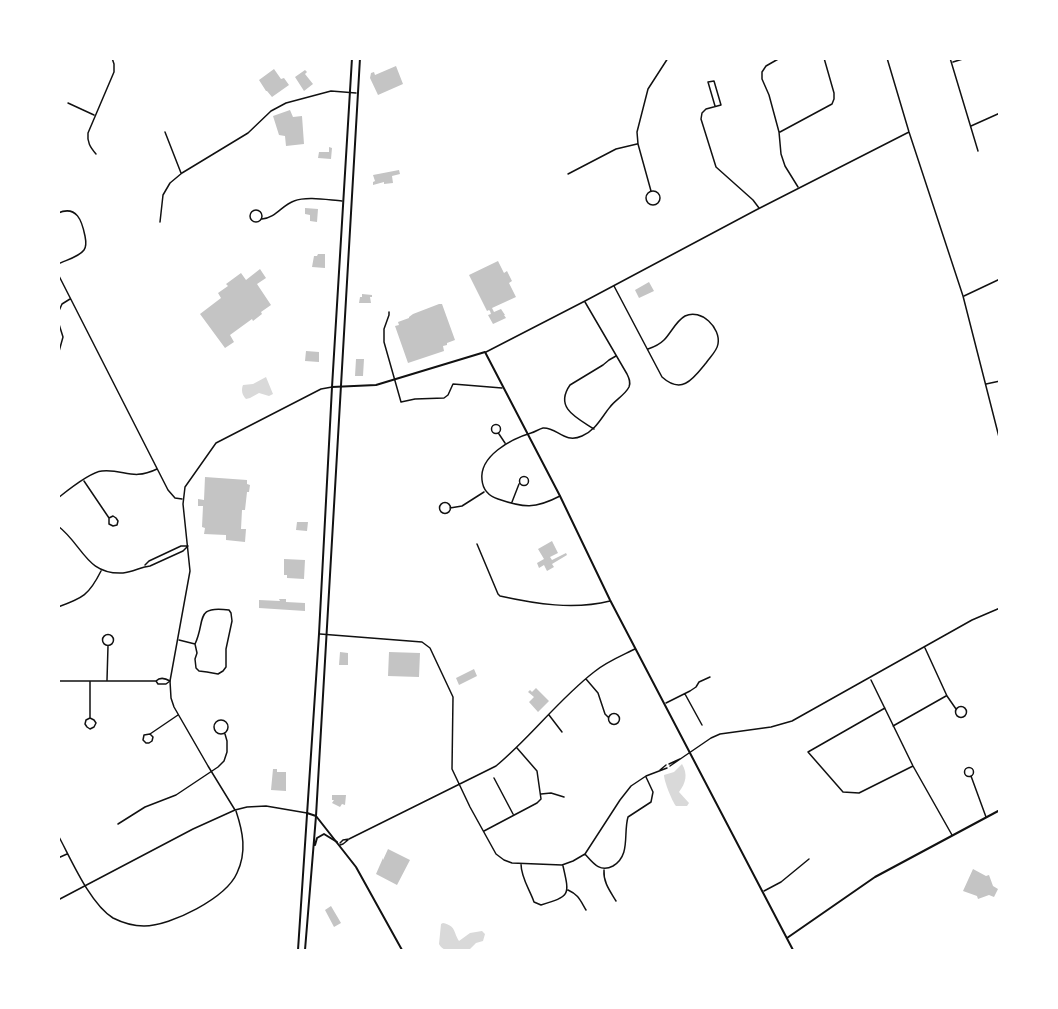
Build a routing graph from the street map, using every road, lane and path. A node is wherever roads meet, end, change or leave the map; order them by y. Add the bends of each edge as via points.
1 (112, 58) edge
2 (352, 58) edge
3 (360, 58) edge
4 (668, 58) edge
5 (780, 58) edge
6 (824, 58) edge
7 (887, 58) edge
8 (950, 58) edge
9 (966, 58) edge
10 (952, 62) junction
11 (350, 93) junction
12 (357, 93) junction
13 (68, 103) dead end
14 (715, 106) junction
15 (999, 113) edge
16 (95, 115) junction
17 (970, 126) junction
18 (165, 132) dead end
19 (779, 132) junction
20 (909, 132) junction
21 (638, 144) junction
22 (978, 151) dead end
23 (96, 154) dead end
24 (353, 168) junction
25 (345, 169) junction
26 (182, 173) junction
27 (568, 174) dead end
28 (799, 189) junction
29 (651, 191) junction
30 (343, 201) junction
31 (759, 208) junction
32 (58, 213) edge
33 (262, 219) junction
34 (160, 222) dead end
35 (58, 264) edge
36 (58, 274) edge
37 (339, 275) junction
38 (347, 275) junction
39 (999, 279) edge
40 (338, 281) junction
41 (346, 281) junction
42 (614, 285) junction
43 (963, 296) junction
44 (71, 299) junction
45 (585, 301) junction
46 (389, 312) dead end
47 (58, 313) edge
48 (58, 321) edge
49 (648, 349) junction
50 (485, 352) junction
51 (58, 355) edge
52 (617, 356) junction
53 (394, 380) junction
54 (999, 381) edge
55 (986, 384) junction
56 (332, 387) junction
57 (341, 387) junction
58 (504, 387) junction
59 (594, 429) junction
60 (499, 433) dead end
61 (998, 433) edge
62 (528, 434) junction
63 (999, 441) edge
64 (506, 444) junction
65 (158, 469) junction
66 (84, 480) junction
67 (520, 484) dead end
68 (485, 492) junction
69 (560, 496) junction
70 (58, 498) edge
71 (182, 499) junction
72 (511, 503) junction
73 (450, 508) dead end
74 (109, 518) dead end
75 (59, 526) edge
76 (477, 544) dead end
77 (188, 546) junction
78 (145, 566) junction
79 (101, 570) junction
80 (610, 600) junction
81 (58, 607) edge
82 (999, 608) edge
83 (319, 634) junction
84 (326, 635) junction
85 (178, 639) junction
86 (195, 644) junction
87 (108, 646) dead end
88 (924, 648) junction
89 (636, 649) junction
90 (710, 677) dead end
91 (870, 678) junction
92 (586, 679) junction
93 (58, 681) edge
94 (90, 681) junction
95 (107, 681) junction
96 (170, 681) junction
97 (685, 694) junction
98 (947, 696) junction
99 (665, 704) junction
100 (885, 708) junction
101 (956, 709) dead end
102 (179, 715) junction
103 (548, 715) junction
104 (608, 717) dead end
105 (90, 718) dead end
106 (702, 725) dead end
107 (893, 726) junction
108 (562, 732) dead end
109 (150, 734) dead end
110 (225, 734) junction
111 (517, 748) junction
112 (691, 753) junction
113 (913, 766) junction
114 (211, 772) junction
115 (646, 776) junction
116 (971, 776) dead end
117 (494, 778) dead end
118 (458, 784) junction
119 (541, 794) junction
120 (564, 797) dead end
121 (235, 810) junction
122 (999, 810) edge
123 (307, 813) junction
124 (514, 815) junction
125 (315, 816) junction
126 (987, 817) junction
127 (118, 824) dead end
128 (484, 831) junction
129 (58, 835) edge
130 (952, 836) junction
131 (338, 843) junction
132 (313, 851) junction
133 (68, 853) junction
134 (585, 854) junction
135 (58, 858) edge
136 (809, 859) dead end
137 (521, 864) junction
138 (562, 865) junction
139 (604, 869) junction
140 (86, 885) junction
141 (568, 890) junction
142 (763, 891) junction
143 (58, 900) edge
144 (616, 902) dead end
145 (586, 910) dead end
146 (306, 936) junction
147 (787, 938) junction
148 (299, 943) junction
149 (298, 951) edge
150 (305, 951) edge
151 (402, 951) edge
152 (793, 951) edge

1 - 16 street via 114,72
2 - 11 main road
3 - 12 main road
4 - 21 street via 648,89 638,124
5 - 19 street via 762,72
6 - 19 street via 834,93 832,104
7 - 20 street
8 - 10 street
9 - 10 street
10 - 17 street
11 - 12 street
11 - 25 main road
11 - 26 street via 331,91 286,103 271,111 248,133
12 - 24 main road
13 - 16 street
14 - 14 street via 721,105 714,81 708,82
14 - 31 street via 706,109 701,119 716,167
15 - 17 street
16 - 23 street via 87,140
17 - 22 street
18 - 26 street
19 - 28 street via 785,166
20 - 28 street
20 - 43 street
21 - 27 street via 616,149
21 - 29 street
24 - 25 main road
24 - 38 main road
25 - 30 main road
26 - 34 street via 163,195
28 - 31 street
29 - 29 street via 646,200 655,204 660,196
30 - 33 street via 302,199
30 - 37 main road
31 - 42 street
32 - 35 street via 66,210 81,219 86,244 80,253
33 - 33 street via 253,222 250,213 258,210
36 - 44 street
37 - 38 main road
37 - 40 main road
38 - 41 main road
39 - 43 street
40 - 41 main road
40 - 56 main road
41 - 57 main road
42 - 45 street
42 - 49 street
43 - 55 street
44 - 47 street via 62,304
44 - 65 street
45 - 50 street
45 - 52 street
46 - 53 street via 383,339
48 - 51 street via 63,337
49 - 49 street via 662,377 669,383 685,384 715,351 718,336 705,317 696,314 686,316 665,340
50 - 53 main road
50 - 58 main road
52 - 59 street via 630,380 629,387
52 - 59 street via 570,385 565,395 571,415
53 - 57 main road
53 - 58 street via 401,402 444,398 453,384
54 - 55 street
55 - 61 street
56 - 57 main road
56 - 71 street via 216,443 194,472
56 - 83 main road
57 - 84 main road
58 - 62 main road
59 - 62 street via 574,438 546,428
60 - 64 street
61 - 63 street
62 - 64 street
62 - 69 main road
64 - 68 street via 485,465
65 - 66 street via 135,475 102,471
65 - 71 street via 170,494
66 - 70 street
66 - 74 street
67 - 72 street
68 - 72 street
68 - 73 street via 462,506
69 - 72 street via 531,506
69 - 80 main road
71 - 77 street
75 - 79 street
76 - 80 street via 500,596 557,605
77 - 78 street
77 - 78 street via 159,556
77 - 85 street via 190,571
78 - 79 street via 124,573
79 - 81 street via 86,594
80 - 89 main road
82 - 88 street
83 - 84 street
83 - 123 main road
84 - 118 street via 422,642 430,648 453,697 451,761
84 - 125 main road
85 - 86 street
85 - 96 street
86 - 86 street via 199,671 223,671 231,613 216,608 204,613
87 - 95 street
88 - 91 street
88 - 98 street
89 - 92 street via 603,665
89 - 99 main road
90 - 97 street
91 - 100 street
91 - 112 street via 792,721 720,734
92 - 103 street
92 - 104 street via 596,689
93 - 94 street
94 - 95 street
94 - 105 street
95 - 96 street
96 - 102 street via 171,698
97 - 99 street
97 - 106 street
98 - 101 street
98 - 107 street
99 - 112 main road
100 - 107 street
100 - 113 street via 808,752 843,792 859,793
102 - 109 street
102 - 114 street
103 - 108 street
103 - 111 street
107 - 113 street
110 - 110 street via 228,723 218,721 215,730
110 - 114 street via 226,755
111 - 118 street via 496,766
111 - 119 street via 537,771
112 - 115 street
112 - 142 main road
113 - 130 street
114 - 121 street
114 - 127 street via 177,795 145,807
115 - 134 street via 628,790
115 - 139 street via 653,792 651,802 627,817 624,853
116 - 126 street
117 - 124 street
118 - 128 street
118 - 131 street
119 - 120 street
119 - 124 street via 537,803
121 - 123 street via 266,806
121 - 140 street
121 - 140 street via 243,837 238,872 223,892 194,910 155,925 124,923 103,911
122 - 126 main road
123 - 125 main road
123 - 148 main road
124 - 128 street
125 - 131 main road
125 - 132 main road
126 - 130 main road
128 - 137 street via 496,854
129 - 133 street
130 - 147 main road via 875,877
131 - 132 main road via 327,834 322,835
131 - 151 main road via 364,879
132 - 146 main road
133 - 135 street
133 - 140 street
134 - 138 street
134 - 139 street
136 - 142 street
137 - 138 street
137 - 141 street via 522,876 536,904 561,899
138 - 141 street
139 - 144 street via 604,881
140 - 143 street
141 - 145 street via 578,896
142 - 147 main road
146 - 148 main road
146 - 150 main road
147 - 152 main road
148 - 149 main road

